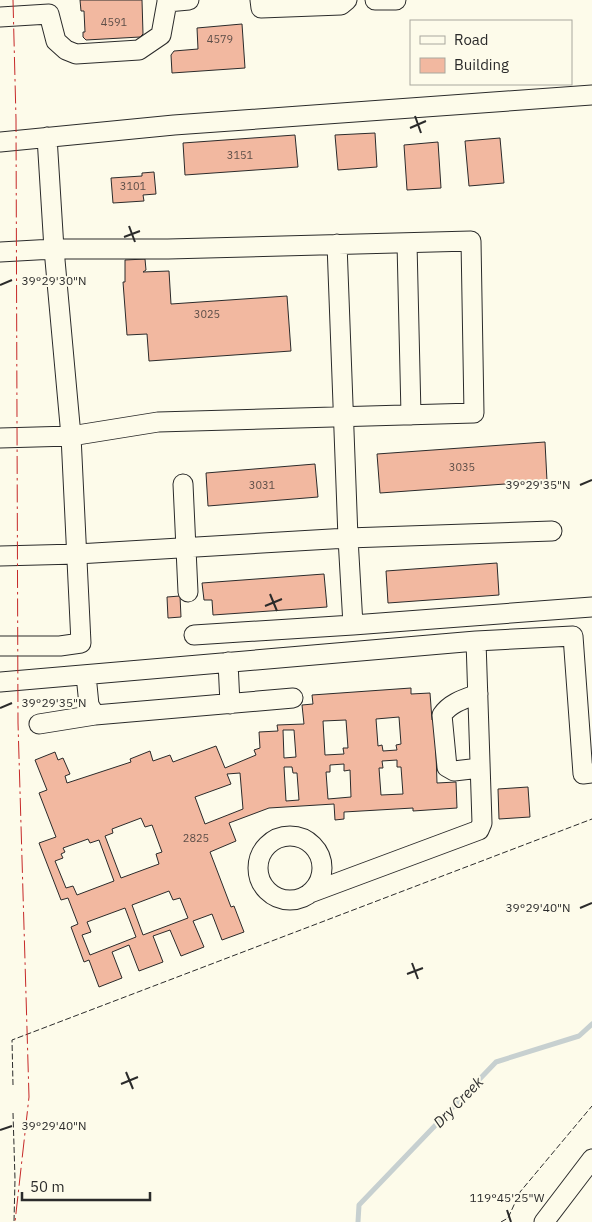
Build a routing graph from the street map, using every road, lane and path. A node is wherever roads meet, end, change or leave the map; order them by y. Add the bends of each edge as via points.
1 (189, 0) edge
2 (260, 0) edge
3 (347, 0) edge
4 (375, 0) edge
5 (396, 0) edge
6 (167, 1) edge
7 (48, 7) edge
8 (0, 18) edge
9 (592, 95) edge
10 (47, 137) junction
11 (0, 142) edge
12 (407, 243) junction
13 (337, 244) junction
14 (54, 249) junction
15 (0, 252) edge
16 (411, 415) junction
17 (344, 417) junction
18 (71, 436) junction
19 (0, 438) edge
20 (183, 484) dead end
21 (552, 531) dead end
22 (348, 538) junction
23 (186, 548) junction
24 (77, 554) junction
25 (0, 556) edge
26 (188, 592) dead end
27 (592, 606) edge
28 (353, 625) junction
29 (194, 635) dead end
30 (476, 640) junction
31 (0, 646) edge
32 (228, 662) junction
33 (86, 675) junction
34 (0, 682) edge
35 (478, 694) junction
36 (293, 698) dead end
37 (230, 704) junction
38 (95, 715) junction
39 (39, 724) dead end
40 (480, 768) junction
41 (592, 773) edge
42 (310, 893) dead end
43 (592, 1159) edge
44 (544, 1222) edge

1 - 6 lane
2 - 3 lane via 261,8 341,5
4 - 5 lane
6 - 7 lane via 161,35 139,50 76,54 56,41
7 - 8 lane
9 - 10 lane
10 - 11 lane
10 - 14 lane
12 - 13 lane
12 - 16 lane
12 - 16 lane via 470,241 474,413
13 - 14 lane
13 - 17 lane
14 - 15 lane
14 - 18 lane
16 - 17 lane
17 - 18 lane via 158,422
17 - 22 lane
18 - 19 lane
18 - 24 lane
20 - 23 lane
21 - 22 lane
22 - 23 lane
22 - 28 lane
23 - 24 lane
23 - 26 lane
24 - 25 lane
24 - 31 lane via 81,643
27 - 28 lane
28 - 29 lane
30 - 32 lane
30 - 35 lane
30 - 41 lane via 573,636 584,774
32 - 33 lane
32 - 37 lane
33 - 34 lane
33 - 38 lane via 89,705
35 - 40 lane
35 - 40 lane via 446,708 442,715 447,767 454,771
36 - 37 lane
37 - 38 lane
38 - 39 lane
40 - 42 lane via 482,823 479,830
43 - 44 lane

